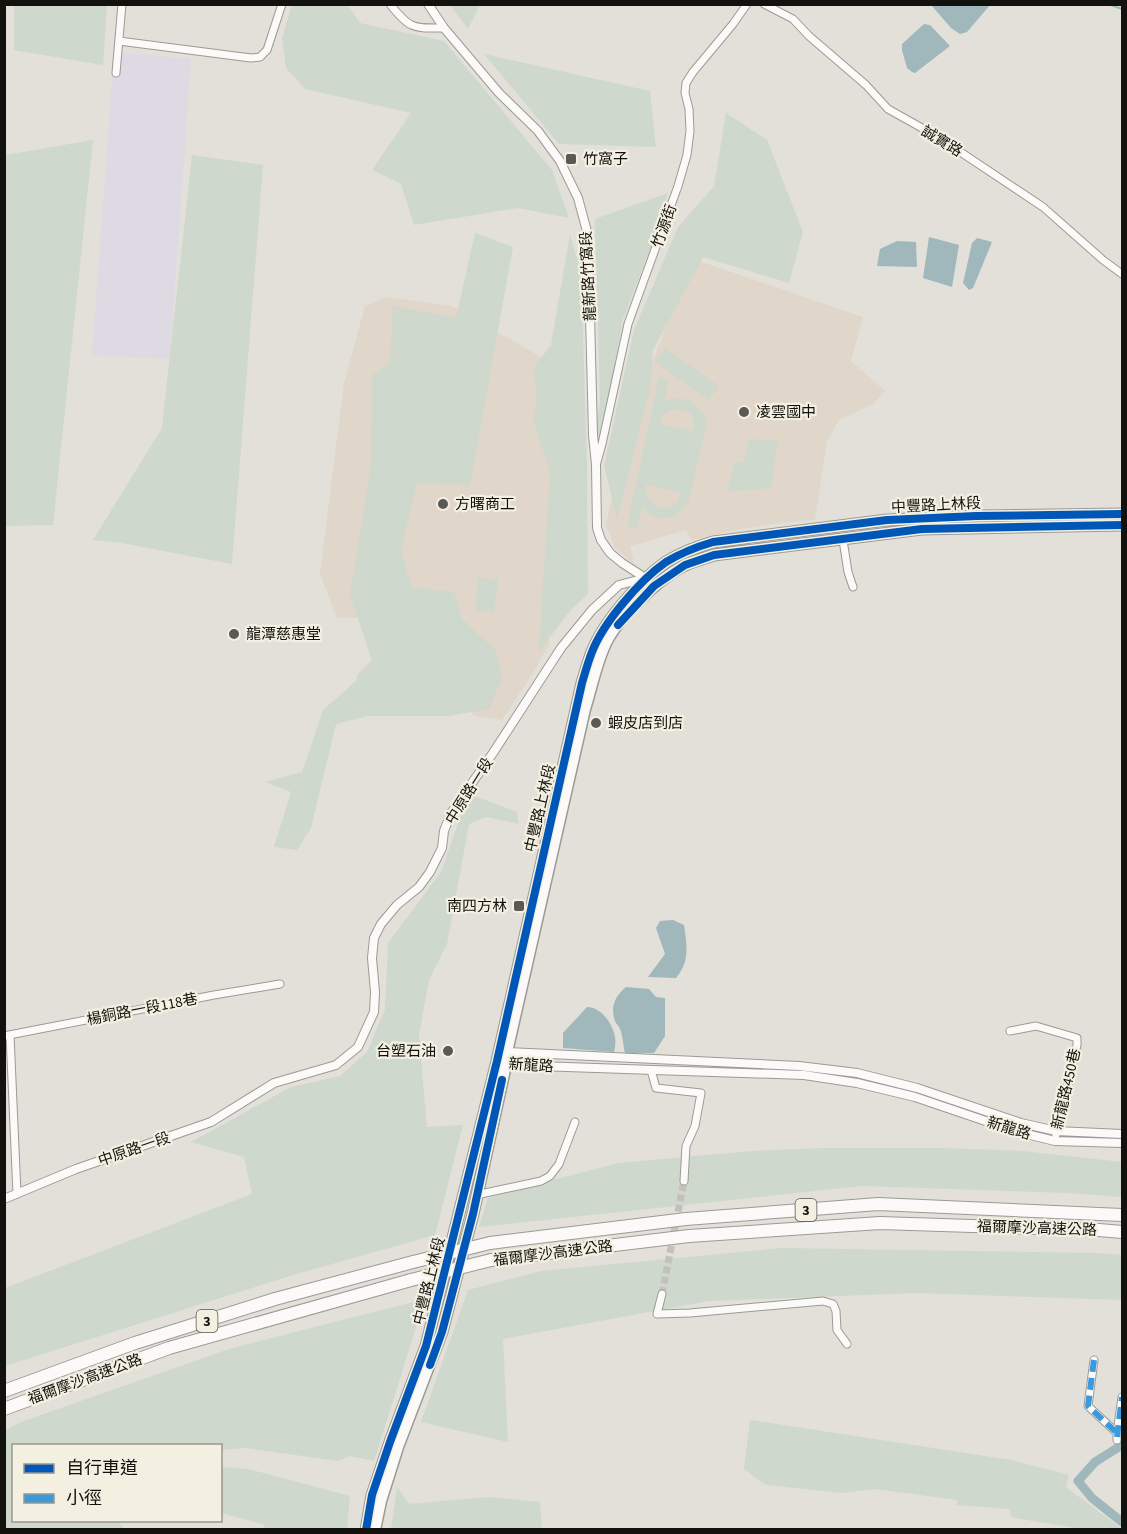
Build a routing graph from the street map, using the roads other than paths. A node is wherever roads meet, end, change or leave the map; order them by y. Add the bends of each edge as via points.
1 (122, 4) edge
2 (282, 4) edge
3 (390, 4) edge
4 (428, 4) edge
5 (747, 4) edge
6 (764, 4) edge
7 (444, 28) junction
8 (119, 40) junction
9 (116, 74) dead end
10 (1122, 274) edge
11 (596, 464) junction
12 (1122, 514) edge
13 (1122, 525) edge
14 (843, 540) junction
15 (650, 582) junction
16 (853, 587) dead end
17 (279, 984) dead end
18 (1010, 1031) dead end
19 (7, 1035) edge
20 (507, 1052) junction
21 (501, 1063) junction
22 (651, 1070) junction
23 (575, 1122) dead end
24 (1122, 1134) edge
25 (1056, 1136) junction
26 (1122, 1143) edge
27 (684, 1181) tunnel mouth
28 (17, 1194) junction
29 (477, 1195) junction
30 (4, 1199) edge
31 (1122, 1215) edge
32 (1122, 1232) edge
33 (662, 1294) tunnel mouth
34 (847, 1344) dead end
35 (1094, 1360) dead end
36 (4, 1390) edge
37 (1122, 1397) edge
38 (4, 1409) edge
39 (366, 1530) edge
40 (375, 1530) edge

1 - 8 street
2 - 8 street via 267,50 260,57
3 - 7 street via 401,19 416,28
4 - 7 street, 龍新路竹窩段
5 - 11 street, 竹源街 via 686,83 690,131 687,155 628,324
6 - 10 street, 誠實路 via 793,19 888,109 938,137 1043,207
7 - 11 street, 龍新路竹窩段 via 499,93 538,131 560,161 578,198 588,235
8 - 9 street
11 - 15 street, 龍新路竹窩段 via 597,528 602,540 610,553
12 - 15 main road, 中豐路上林段 via 887,520 713,542 665,563
13 - 14 main road, 中豐路上林段 via 922,529
14 - 15 main road, 中豐路上林段 via 714,555
14 - 16 street
15 - 20 main road, 中豐路上林段 via 607,641 600,657
15 - 21 main road, 中豐路上林段 via 622,604 603,630 582,683
15 - 28 street, 中原路一段 via 620,585 592,610 561,648 451,813 442,848 430,872 381,924 374,938 372,958 374,1012 357,1047 336,1065 274,1083 211,1122
17 - 19 street, 楊銅路一段118巷
18 - 25 street, 新龍路450巷 via 1036,1026 1077,1038
19 - 28 street
20 - 21 main road, 中豐路上林段
20 - 25 street, 新龍路 via 799,1066 857,1073 917,1088
21 - 22 street, 新龍路
21 - 29 main road, 中豐路上林段
21 - 39 main road, 中豐路上林段 via 426,1346 372,1495
22 - 25 street, 新龍路 via 804,1075 857,1083 915,1097 1018,1132
22 - 27 street via 656,1088 701,1093 686,1146
23 - 29 street via 559,1164 550,1176
24 - 25 street, 新龍路
25 - 26 street, 新龍路
28 - 30 street, 中原路一段
29 - 40 main road, 中豐路上林段 via 442,1332 398,1447
31 - 36 highway, 福爾摩沙高速公路 / 3, bridge via 878,1204 686,1219 490,1243 276,1299
32 - 38 highway, 福爾摩沙高速公路 / 3, bridge via 880,1223 689,1236 491,1260 169,1348
33 - 34 street via 657,1314 824,1301 833,1304 837,1330
35 - 37 street via 1088,1406 1117,1436

